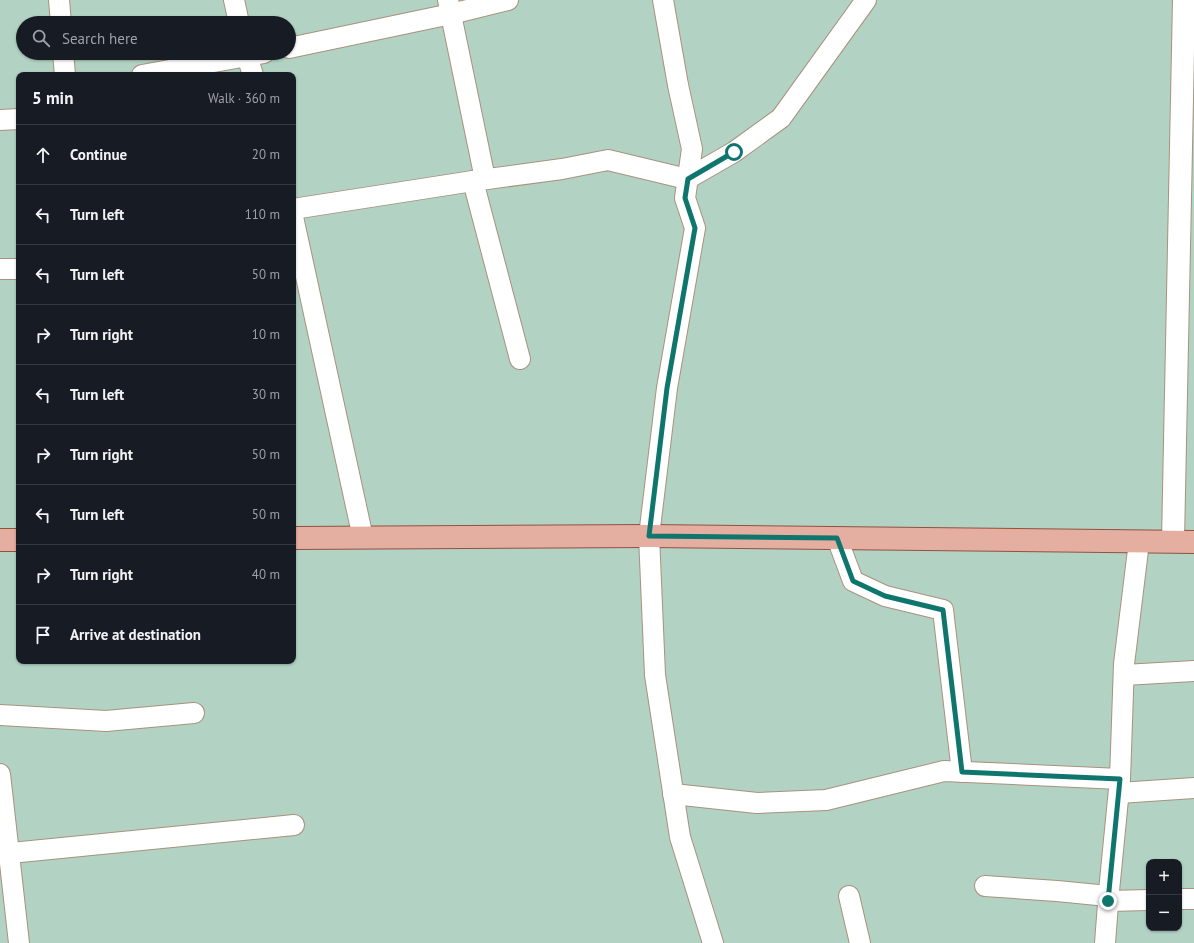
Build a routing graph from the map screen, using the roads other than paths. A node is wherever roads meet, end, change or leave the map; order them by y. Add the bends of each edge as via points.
1 (59, 0) edge
2 (234, 0) edge
3 (508, 0) edge
4 (663, 0) edge
5 (866, 0) edge
6 (1184, 0) edge
7 (449, 7) edge
8 (60, 16) edge
9 (237, 16) edge
10 (296, 46) edge
11 (64, 60) edge
12 (246, 60) edge
13 (65, 72) edge
14 (163, 72) edge
15 (16, 119) edge
16 (0, 120) edge
17 (688, 179) junction
18 (479, 180) junction
19 (296, 209) edge
20 (296, 231) edge
21 (0, 269) edge
22 (16, 269) edge
23 (520, 359) dead end
24 (649, 536) junction
25 (296, 538) edge
26 (363, 538) junction
27 (837, 538) junction
28 (0, 540) edge
29 (16, 540) edge
30 (1172, 541) junction
31 (1139, 542) junction
32 (1194, 542) edge
33 (1194, 671) edge
34 (1124, 676) junction
35 (194, 712) dead end
36 (0, 715) edge
37 (962, 772) junction
38 (0, 774) edge
39 (1120, 786) junction
40 (1194, 788) edge
41 (673, 794) junction
42 (294, 825) dead end
43 (4, 854) edge
44 (985, 886) dead end
45 (849, 896) dead end
46 (1108, 898) junction
47 (1182, 899) edge
48 (1194, 899) edge
49 (1146, 900) edge
50 (19, 943) edge
51 (713, 943) edge
52 (860, 943) edge
53 (1105, 943) edge

1 - 8 street
2 - 9 street
3 - 7 street
4 - 17 street via 692,149
5 - 17 street via 780,118 734,152
6 - 30 street
7 - 10 street
7 - 18 street
11 - 13 street
12 - 14 street
15 - 16 street
17 - 18 street via 608,160
17 - 24 street via 685,198 695,228 667,388
18 - 19 street
18 - 23 street
20 - 26 street
21 - 22 street
24 - 26 main road
24 - 27 main road
24 - 41 street via 655,675
25 - 26 main road
27 - 31 main road
27 - 37 street via 853,581 885,596 943,610
28 - 29 main road
30 - 31 main road
30 - 32 main road
31 - 34 street
33 - 34 street
34 - 39 street
35 - 36 street via 106,721
37 - 39 street
37 - 41 street via 944,771 826,800 758,803
38 - 43 street
39 - 40 street
39 - 46 street
41 - 51 street via 680,837
42 - 43 street
43 - 50 street
44 - 46 street via 1057,891
45 - 52 street
46 - 49 street
46 - 53 street
47 - 48 street

